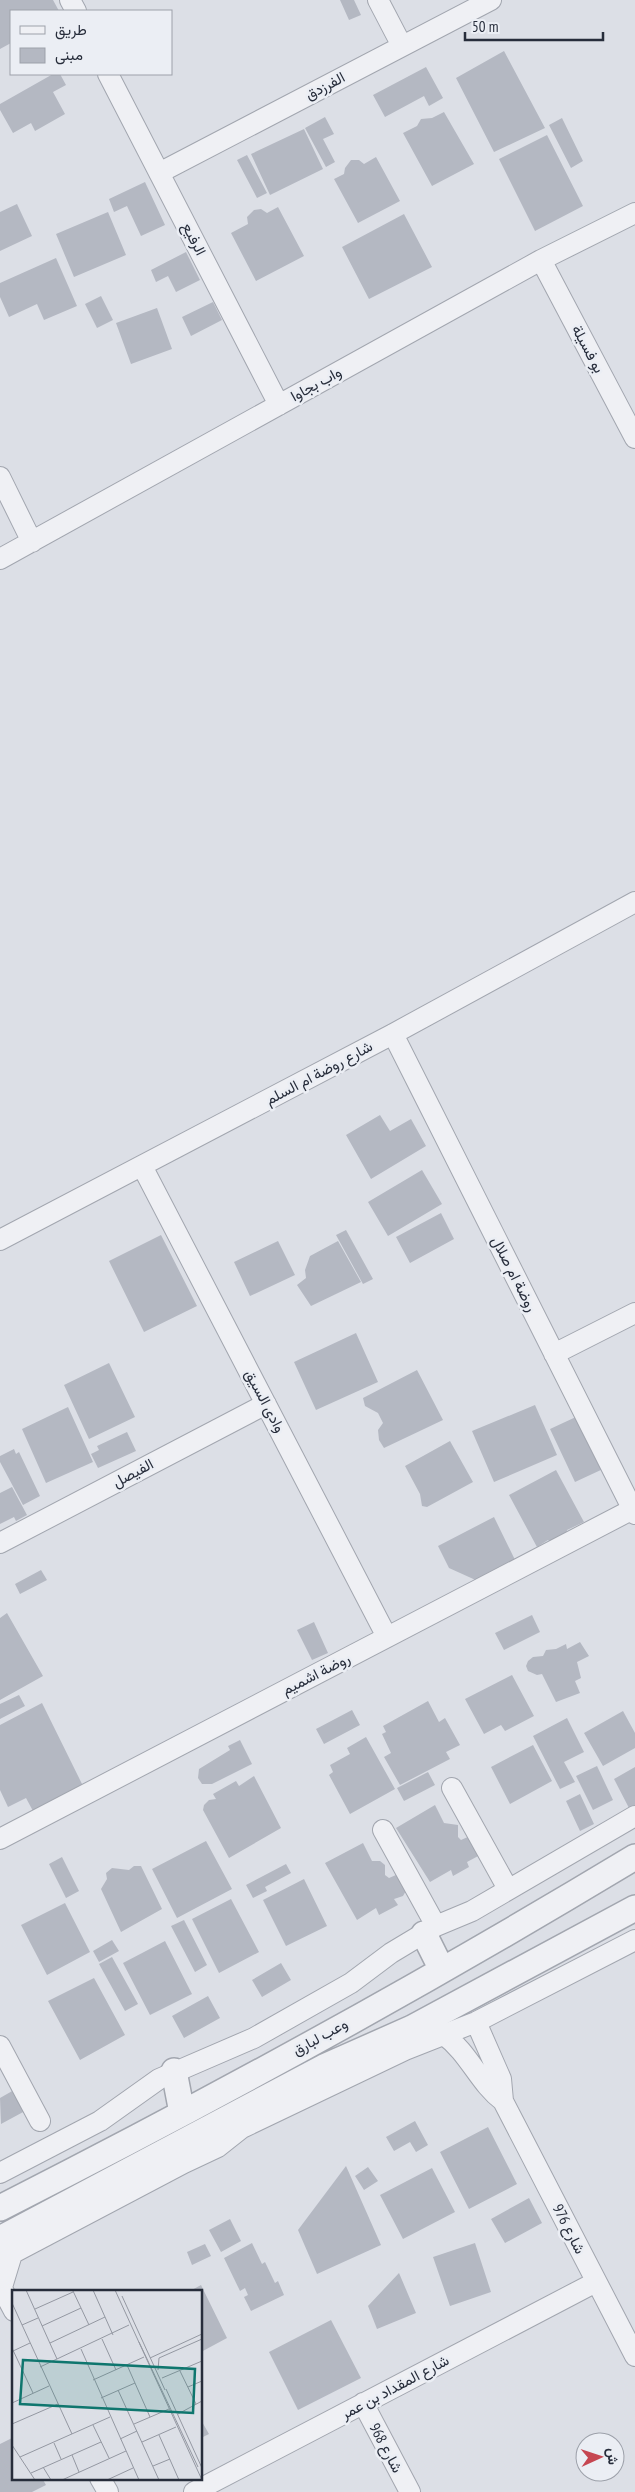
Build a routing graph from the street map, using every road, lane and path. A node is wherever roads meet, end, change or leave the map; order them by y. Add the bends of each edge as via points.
1 (378, 0) edge
2 (491, 0) edge
3 (402, 46) junction
4 (109, 75) edge
5 (159, 173) junction
6 (635, 213) edge
7 (541, 260) junction
8 (279, 405) junction
9 (635, 438) edge
10 (0, 477) edge
11 (32, 542) junction
12 (0, 559) edge
13 (635, 902) edge
14 (393, 1034) junction
15 (142, 1166) junction
16 (0, 1240) edge
17 (635, 1313) edge
18 (554, 1354) junction
19 (266, 1404) junction
20 (634, 1512) edge
21 (0, 1543) edge
22 (387, 1637) junction
23 (452, 1788) dead end
24 (635, 1816) edge
25 (384, 1830) dead end
26 (0, 1839) edge
27 (635, 1857) edge
28 (508, 1889) junction
29 (635, 1891) edge
30 (635, 1908) edge
31 (635, 1917) edge
32 (604, 1925) junction
33 (430, 1930) junction
34 (635, 1940) edge
35 (442, 1970) junction
36 (501, 1980) junction
37 (476, 2022) junction
38 (444, 2035) junction
39 (0, 2046) edge
40 (174, 2071) junction
41 (502, 2101) junction
42 (182, 2113) junction
43 (40, 2121) junction
44 (67, 2138) junction
45 (190, 2139) junction
46 (41, 2151) junction
47 (184, 2163) junction
48 (0, 2172) edge
49 (0, 2208) edge
50 (4, 2251) edge
51 (596, 2282) junction
52 (1, 2286) edge
53 (12, 2308) edge
54 (635, 2356) edge
55 (363, 2404) junction
56 (101, 2480) edge
57 (108, 2492) edge
58 (194, 2492) edge
59 (410, 2492) edge

1 - 3 street
2 - 3 street, الفرزدق
3 - 5 street, الفرزدق
4 - 5 street, الرفيع
5 - 8 street, الرفيع
6 - 7 street, واب بجاوا
7 - 8 street, واب بجاوا
7 - 9 street, بو فسيلة
8 - 11 street, واب بجاوا
10 - 11 street
11 - 12 street, واب بجاوا
13 - 14 street, شارع روضة ام السلم
14 - 15 street, شارع روضة ام السلم
14 - 18 street, روضة ام صلال
15 - 16 street, شارع روضة ام السلم
15 - 19 street, وادى السيق
17 - 18 street
18 - 20 street, روضة ام صلال
19 - 21 street, الفيصل
19 - 22 street, وادى السيق
20 - 22 street, روضة اشميم
22 - 26 street, روضة اشميم
23 - 28 street
24 - 28 street
25 - 33 street
27 - 35 street, وعب لبارق
28 - 33 street via 472,1911
29 - 36 street via 590,1916
30 - 32 street, وعب لبارق
31 - 32 street
32 - 36 street, وعب لبارق
33 - 35 street
33 - 40 street via 351,1983 254,2038
34 - 37 street
35 - 42 street, وعب لبارق
36 - 45 street, وعب لبارق via 412,2028 324,2067
37 - 38 street
37 - 41 street, شارع 976 via 501,2079
38 - 41 street, شارع 976
38 - 47 street via 405,2050 242,2128 218,2147
39 - 43 street
40 - 42 street
40 - 44 street via 150,2084 117,2110
41 - 51 street, شارع 976
42 - 49 street, وعب لبارق
43 - 44 street via 55,2126
43 - 46 street via 36,2136
44 - 46 street
45 - 47 street
45 - 50 street, وعب لبارق
46 - 48 street
47 - 50 street
50 - 52 street
51 - 54 street, شارع 976
51 - 55 street, شارع المقداد بن عمر
52 - 53 street
55 - 58 street, شارع المقداد بن عمر
55 - 59 street, شارع 968
56 - 57 street

